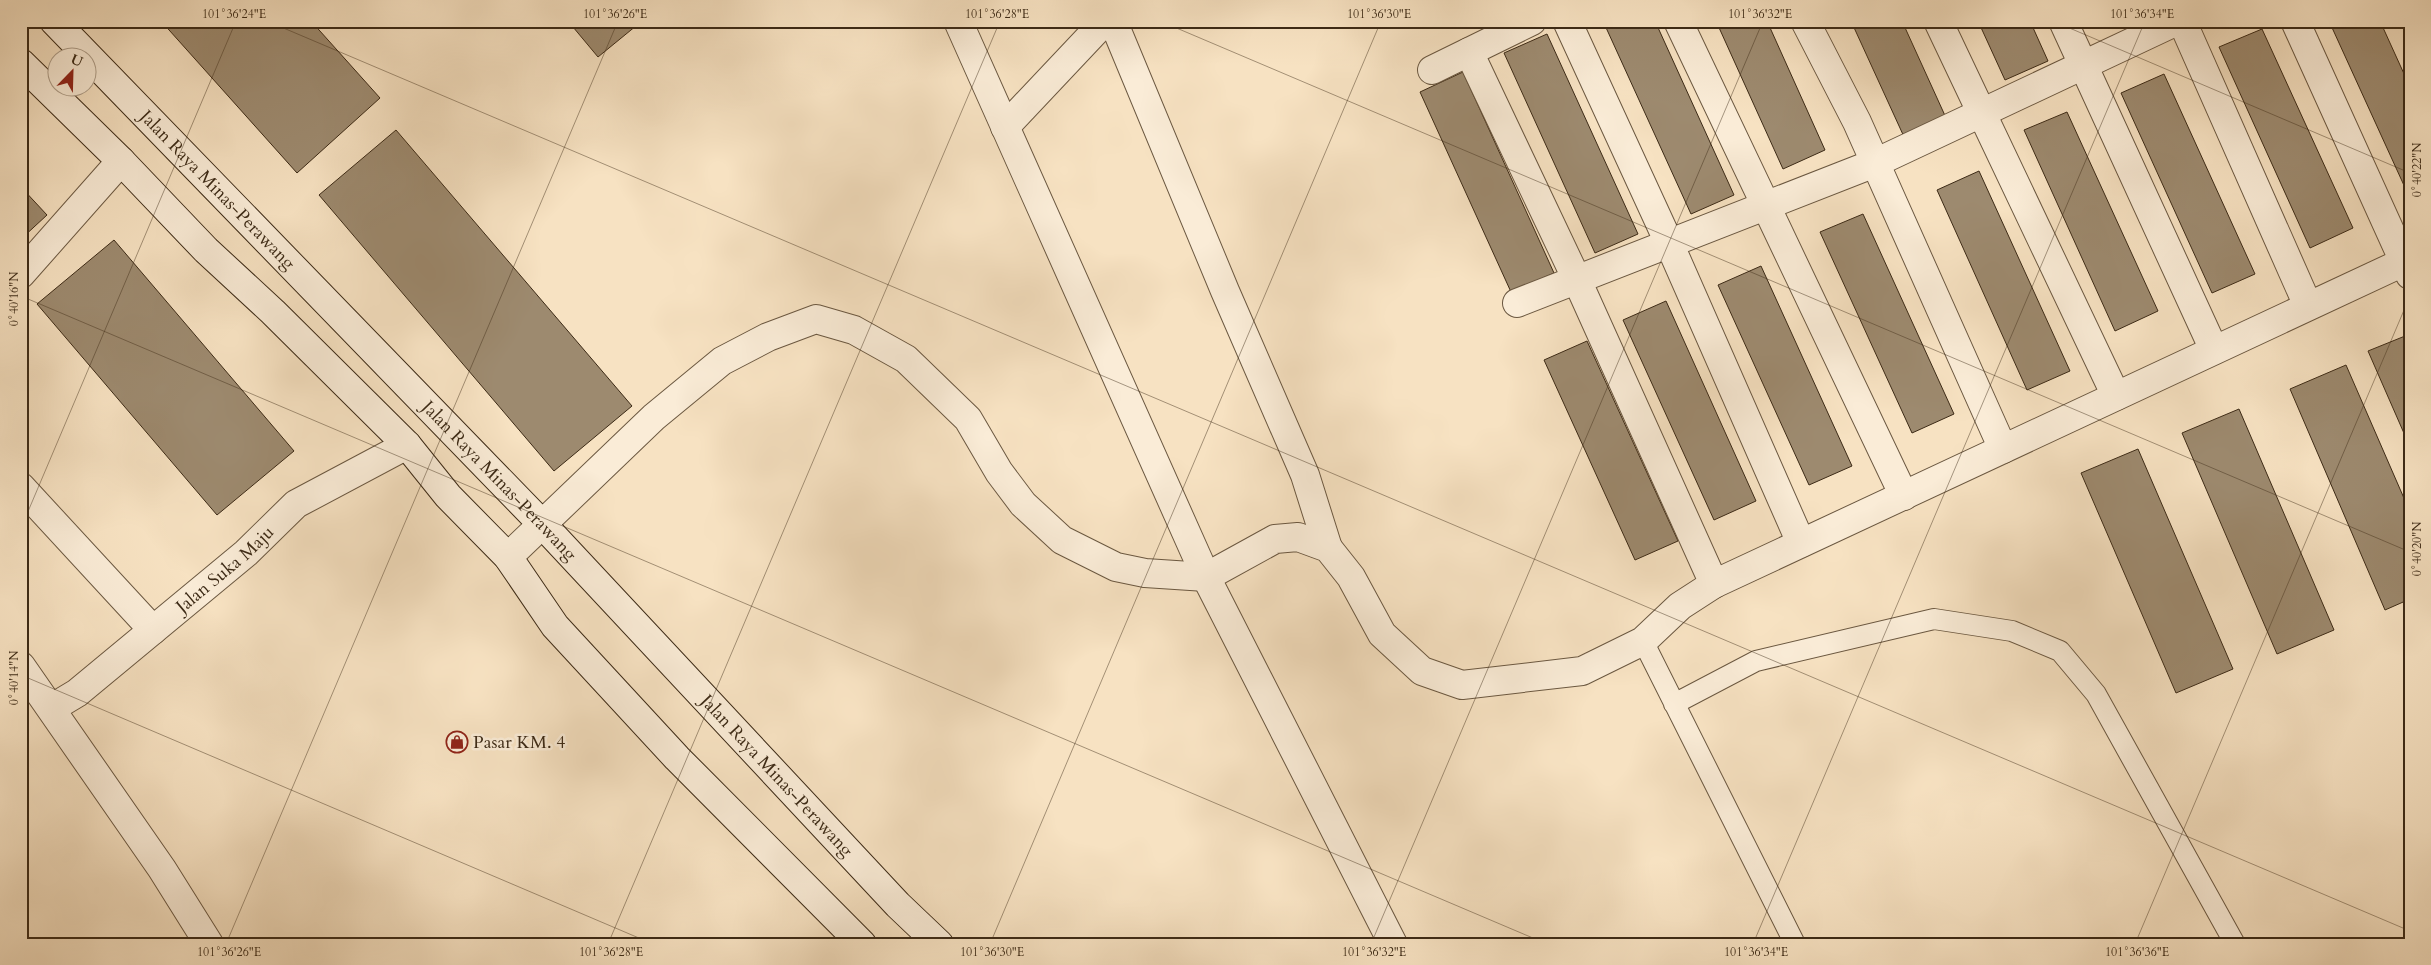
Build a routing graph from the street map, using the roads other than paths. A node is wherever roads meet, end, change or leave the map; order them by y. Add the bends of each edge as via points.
1 (54, 21) edge
2 (958, 21) edge
3 (1105, 21) edge
4 (1113, 21) edge
5 (1532, 21) edge
6 (1567, 21) edge
7 (1678, 21) edge
8 (1805, 21) edge
9 (1938, 21) edge
10 (2063, 21) edge
11 (2177, 21) edge
12 (2182, 21) edge
13 (2295, 21) edge
14 (1469, 52) junction
15 (21, 64) edge
16 (2084, 65) junction
17 (1432, 70) dead end
18 (1980, 113) junction
19 (1005, 127) junction
20 (121, 161) junction
21 (1875, 163) junction
22 (1766, 205) junction
23 (1670, 243) junction
24 (2407, 265) edge
25 (21, 274) edge
26 (1577, 280) junction
27 (1517, 303) dead end
28 (2308, 306) junction
29 (2214, 350) junction
30 (2116, 396) junction
31 (407, 445) junction
32 (2003, 449) junction
33 (21, 487) edge
34 (1904, 496) junction
35 (543, 525) junction
36 (1801, 543) junction
37 (1328, 548) junction
38 (508, 557) junction
39 (1206, 578) junction
40 (1714, 584) junction
41 (153, 630) junction
42 (1643, 641) junction
43 (21, 666) edge
44 (1674, 704) junction
45 (52, 708) junction
46 (209, 944) edge
47 (862, 944) edge
48 (939, 944) edge
49 (1393, 944) edge
50 (1795, 944) edge
51 (2235, 944) edge

1 - 35 street, Jalan Raya Minas-Perawang
2 - 19 street
3 - 19 street
4 - 37 street via 1305,476
5 - 14 street
6 - 23 street
7 - 22 street
8 - 21 street via 1858,122
9 - 18 street
10 - 16 street
11 - 16 street
12 - 28 street
13 - 24 street
14 - 17 street
14 - 26 street
15 - 20 street
16 - 18 street
16 - 29 street
18 - 21 street
18 - 30 street
19 - 39 street
20 - 25 street
20 - 31 street via 206,250
21 - 22 street
21 - 32 street
22 - 23 street
22 - 34 street
23 - 26 street
23 - 36 street
24 - 28 street
26 - 27 street
26 - 40 street
28 - 29 street
29 - 30 street
30 - 32 street
31 - 38 street via 448,496
31 - 41 street, Jalan Suka Maju via 296,504 246,553
32 - 34 street
33 - 41 street
34 - 36 street
35 - 38 street
35 - 39 street via 654,417 722,361 768,337 816,319 854,330 906,359 968,419 999,472 1023,504 1062,540 1116,567
35 - 48 street, Jalan Raya Minas-Perawang via 898,905
36 - 40 street
37 - 39 street via 1298,537 1275,539
37 - 42 street via 1351,577 1382,634 1422,671 1462,685 1582,671
38 - 47 street via 555,626 677,758
39 - 49 street
40 - 42 street via 1680,606
41 - 45 street, Jalan Suka Maju via 77,693
42 - 44 lane
43 - 45 street
44 - 50 lane
44 - 51 lane via 1756,661 1934,620 2012,631 2060,651 2096,694
45 - 46 street

